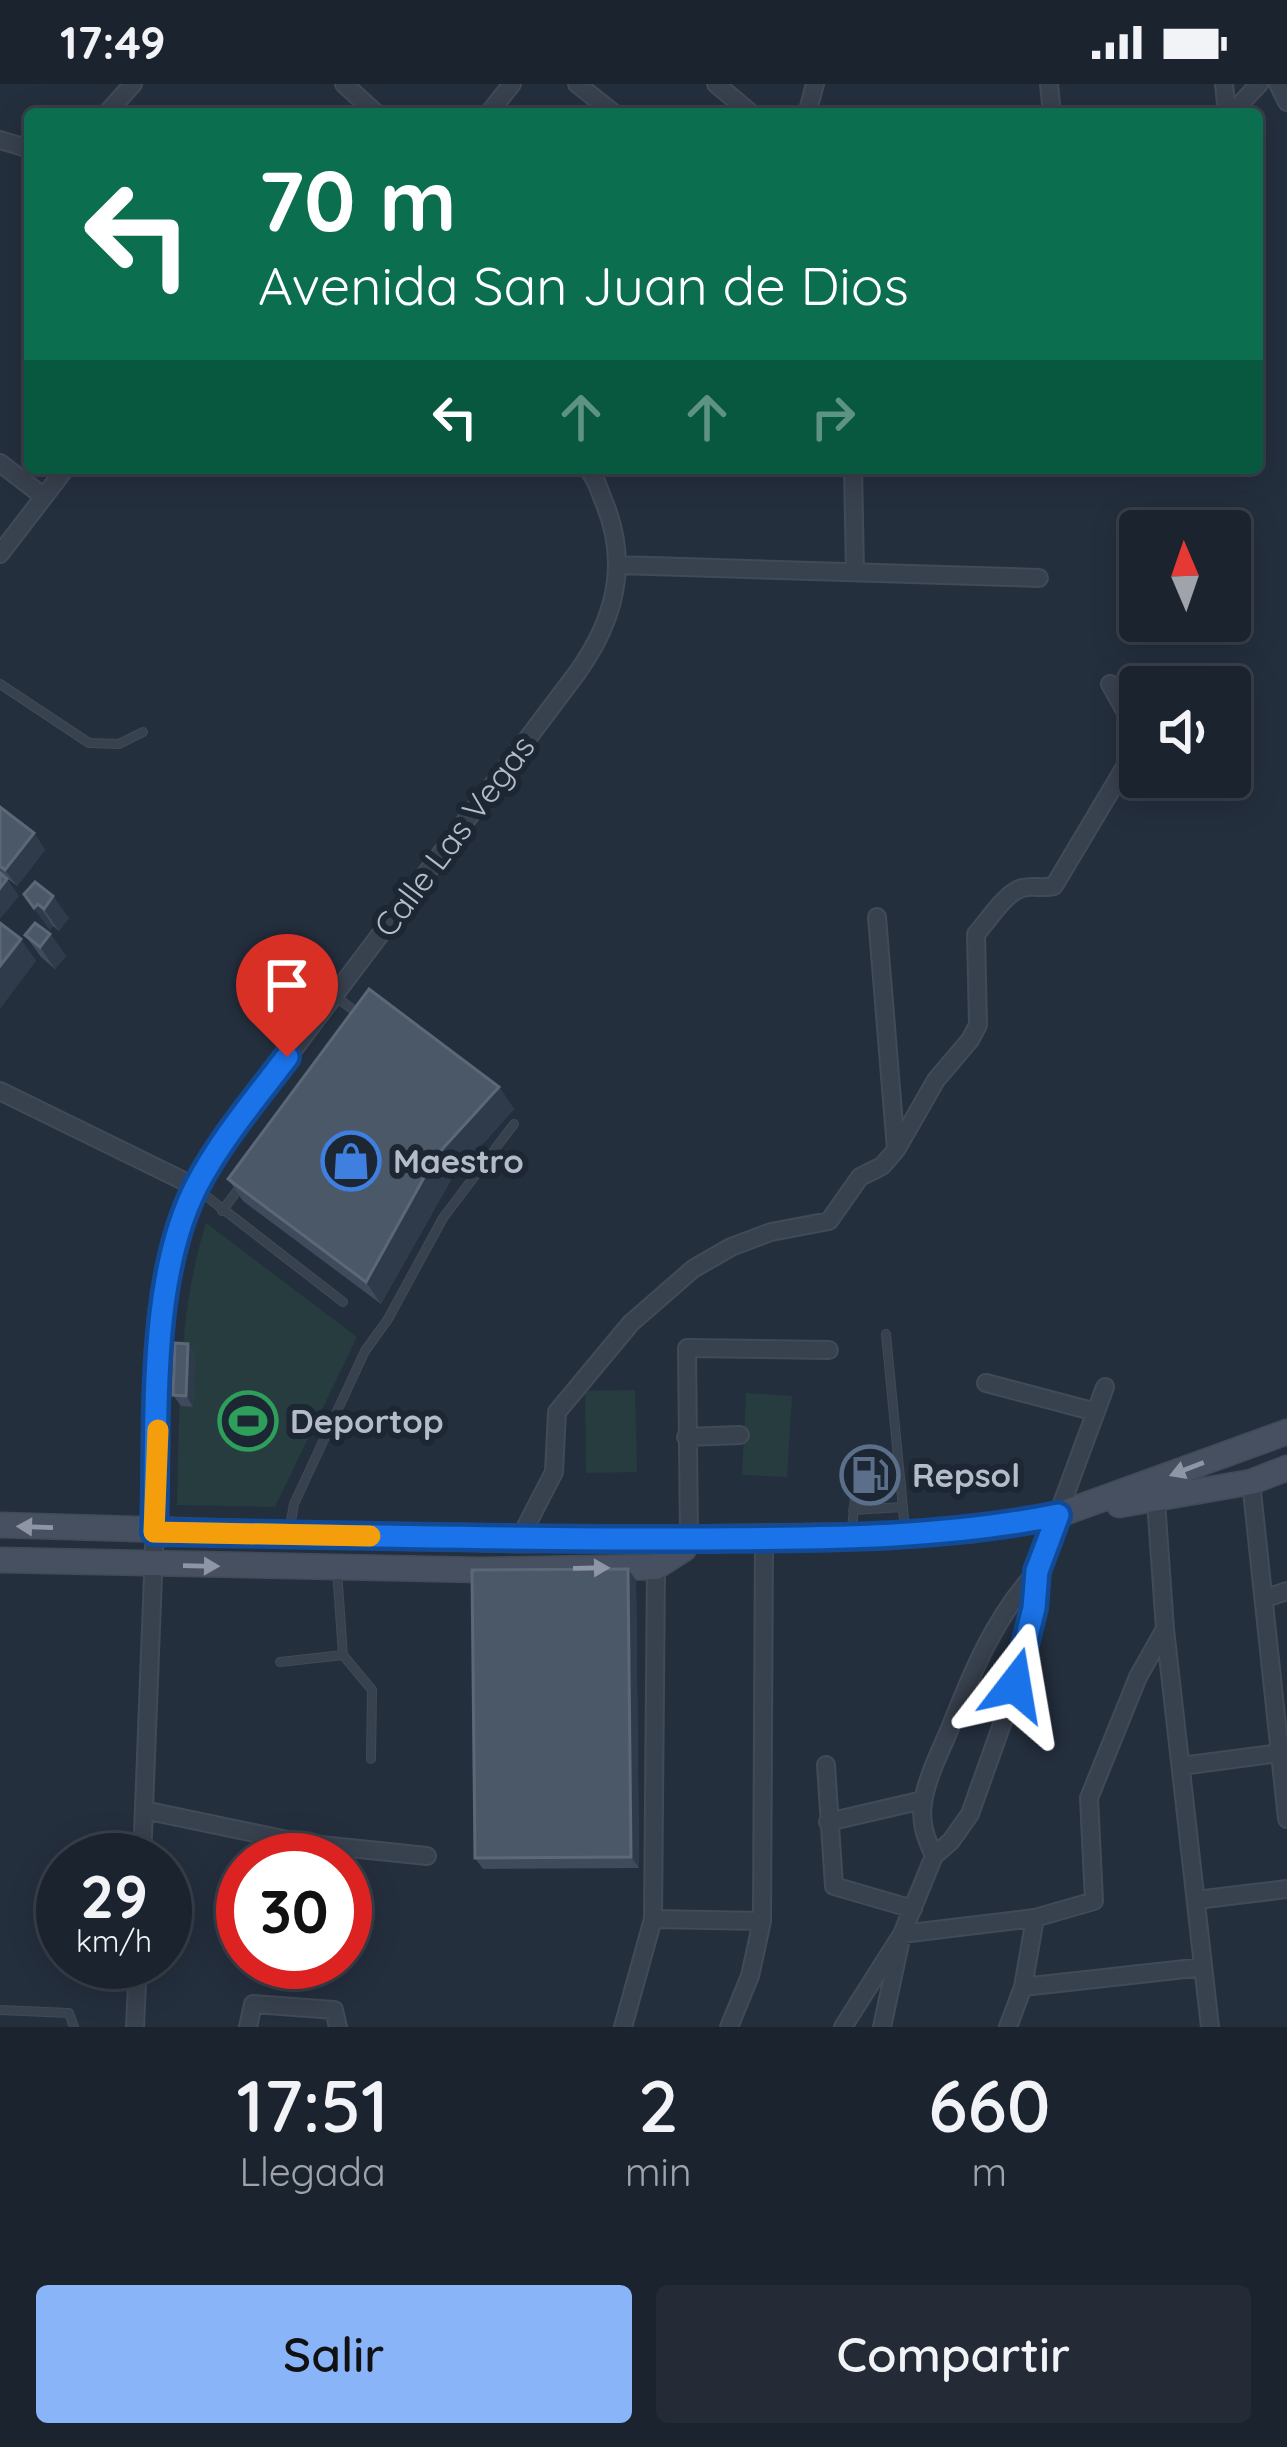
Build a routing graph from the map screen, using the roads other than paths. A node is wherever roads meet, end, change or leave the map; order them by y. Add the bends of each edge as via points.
1 (344, 84) edge
2 (512, 84) edge
3 (577, 84) edge
4 (716, 84) edge
5 (1259, 84) edge
6 (1278, 84) edge
7 (1287, 102) edge
8 (370, 108) edge
9 (493, 108) edge
10 (607, 108) edge
11 (745, 108) edge
12 (1235, 108) edge
13 (0, 463) edge
14 (61, 474) edge
15 (592, 474) edge
16 (854, 474) edge
17 (43, 496) junction
18 (0, 554) edge
19 (618, 565) junction
20 (855, 572) junction
21 (1039, 578) dead end
22 (1110, 683) dead end
23 (0, 684) edge
24 (143, 732) dead end
25 (877, 917) dead end
26 (334, 995) junction
27 (364, 1018) edge
28 (0, 1091) edge
29 (514, 1124) dead end
30 (896, 1150) junction
31 (250, 1172) edge
32 (196, 1187) junction
33 (222, 1211) junction
34 (343, 1302) dead end
35 (886, 1334) dead end
36 (829, 1350) dead end
37 (986, 1383) dead end
38 (1106, 1387) dead end
39 (1096, 1412) junction
40 (1287, 1432) edge
41 (740, 1435) dead end
42 (686, 1437) junction
43 (898, 1463) junction
44 (882, 1464) dead end
45 (858, 1465) dead end
46 (1287, 1468) edge
47 (1251, 1482) junction
48 (901, 1484) junction
49 (883, 1485) dead end
50 (1156, 1501) junction
51 (903, 1507) junction
52 (1086, 1507) junction
53 (853, 1510) junction
54 (1058, 1515) junction
55 (0, 1525) edge
56 (154, 1532) junction
57 (290, 1534) junction
58 (906, 1534) junction
59 (851, 1537) junction
60 (764, 1538) junction
61 (689, 1539) junction
62 (519, 1540) junction
63 (0, 1560) edge
64 (153, 1566) junction
65 (656, 1567) junction
66 (337, 1568) junction
67 (1037, 1571) junction
68 (1287, 1591) edge
69 (1266, 1598) junction
70 (1165, 1629) junction
71 (343, 1655) junction
72 (280, 1662) dead end
73 (1283, 1752) edge
74 (371, 1759) dead end
75 (826, 1765) dead end
76 (1181, 1766) junction
77 (923, 1800) junction
78 (143, 1810) junction
79 (1287, 1819) edge
80 (828, 1822) junction
81 (143, 1833) edge
82 (427, 1856) dead end
83 (934, 1856) junction
84 (1287, 1889) edge
85 (1196, 1900) junction
86 (913, 1909) junction
87 (1035, 1918) junction
88 (653, 1919) junction
89 (762, 1921) junction
90 (902, 1934) junction
91 (1203, 1967) junction
92 (1023, 1987) junction
93 (137, 1989) edge
94 (1016, 2006) junction
95 (0, 2010) edge
96 (74, 2027) edge
97 (135, 2027) edge
98 (248, 2027) edge
99 (338, 2027) edge
100 (623, 2027) edge
101 (729, 2027) edge
102 (843, 2027) edge
103 (882, 2027) edge
104 (1008, 2027) edge
105 (1018, 2027) edge
106 (1210, 2027) edge

1 - 8 street
2 - 9 street
3 - 10 street
4 - 11 street
5 - 12 street
6 - 7 street
13 - 17 street
14 - 17 street
15 - 19 street via 611,518
16 - 20 street
17 - 18 street
19 - 20 street
19 - 26 street, Calle Las Vegas via 612,610 593,651
20 - 21 street
22 - 30 street via 1138,745 1054,886 1016,891 976,934 978,1025
23 - 24 lane via 89,743 119,744
25 - 30 street
26 - 27 lane
26 - 32 street, Calle Las Vegas
28 - 32 street
29 - 57 lane via 442,1218 365,1351 294,1504
30 - 62 street via 860,1177 830,1221 731,1247 631,1323 557,1412 554,1472
31 - 33 lane
32 - 33 lane
32 - 56 street, Calle Las Vegas via 166,1291
33 - 34 lane
35 - 43 lane
36 - 42 street via 687,1348
37 - 39 street
38 - 39 street
39 - 54 street
40 -> 52 main road
41 - 42 street
42 - 61 street
43 - 44 lane
43 - 48 lane
45 - 53 lane
46 - 47 main road
47 - 50 main road
47 - 69 street
48 - 49 lane
48 - 51 lane
50 - 52 main road
50 - 70 street
51 - 53 lane
51 - 58 lane
52 - 54 main road
53 - 59 lane
54 - 58 main road
54 - 67 street
56 -> 55 main road
56 - 57 main road
56 - 64 street, Calle Las Vegas
57 - 62 main road
58 - 59 main road
59 - 60 main road
60 - 61 main road
60 - 89 street
61 - 62 main road
61 - 65 main road
63 - 64 main road
64 -> 66 main road
64 - 78 street, Calle Las Vegas
66 -> 65 main road
65 - 88 street
66 - 71 lane
67 - 77 street via 984,1643
67 - 83 street via 1023,1659 970,1814
68 - 69 street
69 - 73 street
70 - 76 street
70 - 87 street via 1089,1798 1094,1901
71 - 72 lane
71 - 74 lane via 372,1690
73 - 76 street
73 - 79 street
75 - 80 street
76 - 85 street
77 - 80 street
77 - 83 street via 922,1829
78 - 81 street, Calle Las Vegas
78 - 82 street via 302,1843
80 - 86 street via 834,1886
83 - 86 street
84 - 85 street
85 - 91 street
86 - 90 street
87 - 90 street
87 - 92 street
88 - 89 street
88 - 100 street
89 - 101 street
90 - 102 street
90 - 103 street
91 - 92 street
91 - 106 street
92 - 94 street
93 - 97 street
94 - 104 street
94 - 105 street
95 - 96 lane via 69,2013
98 - 99 street via 253,2004 334,2011

